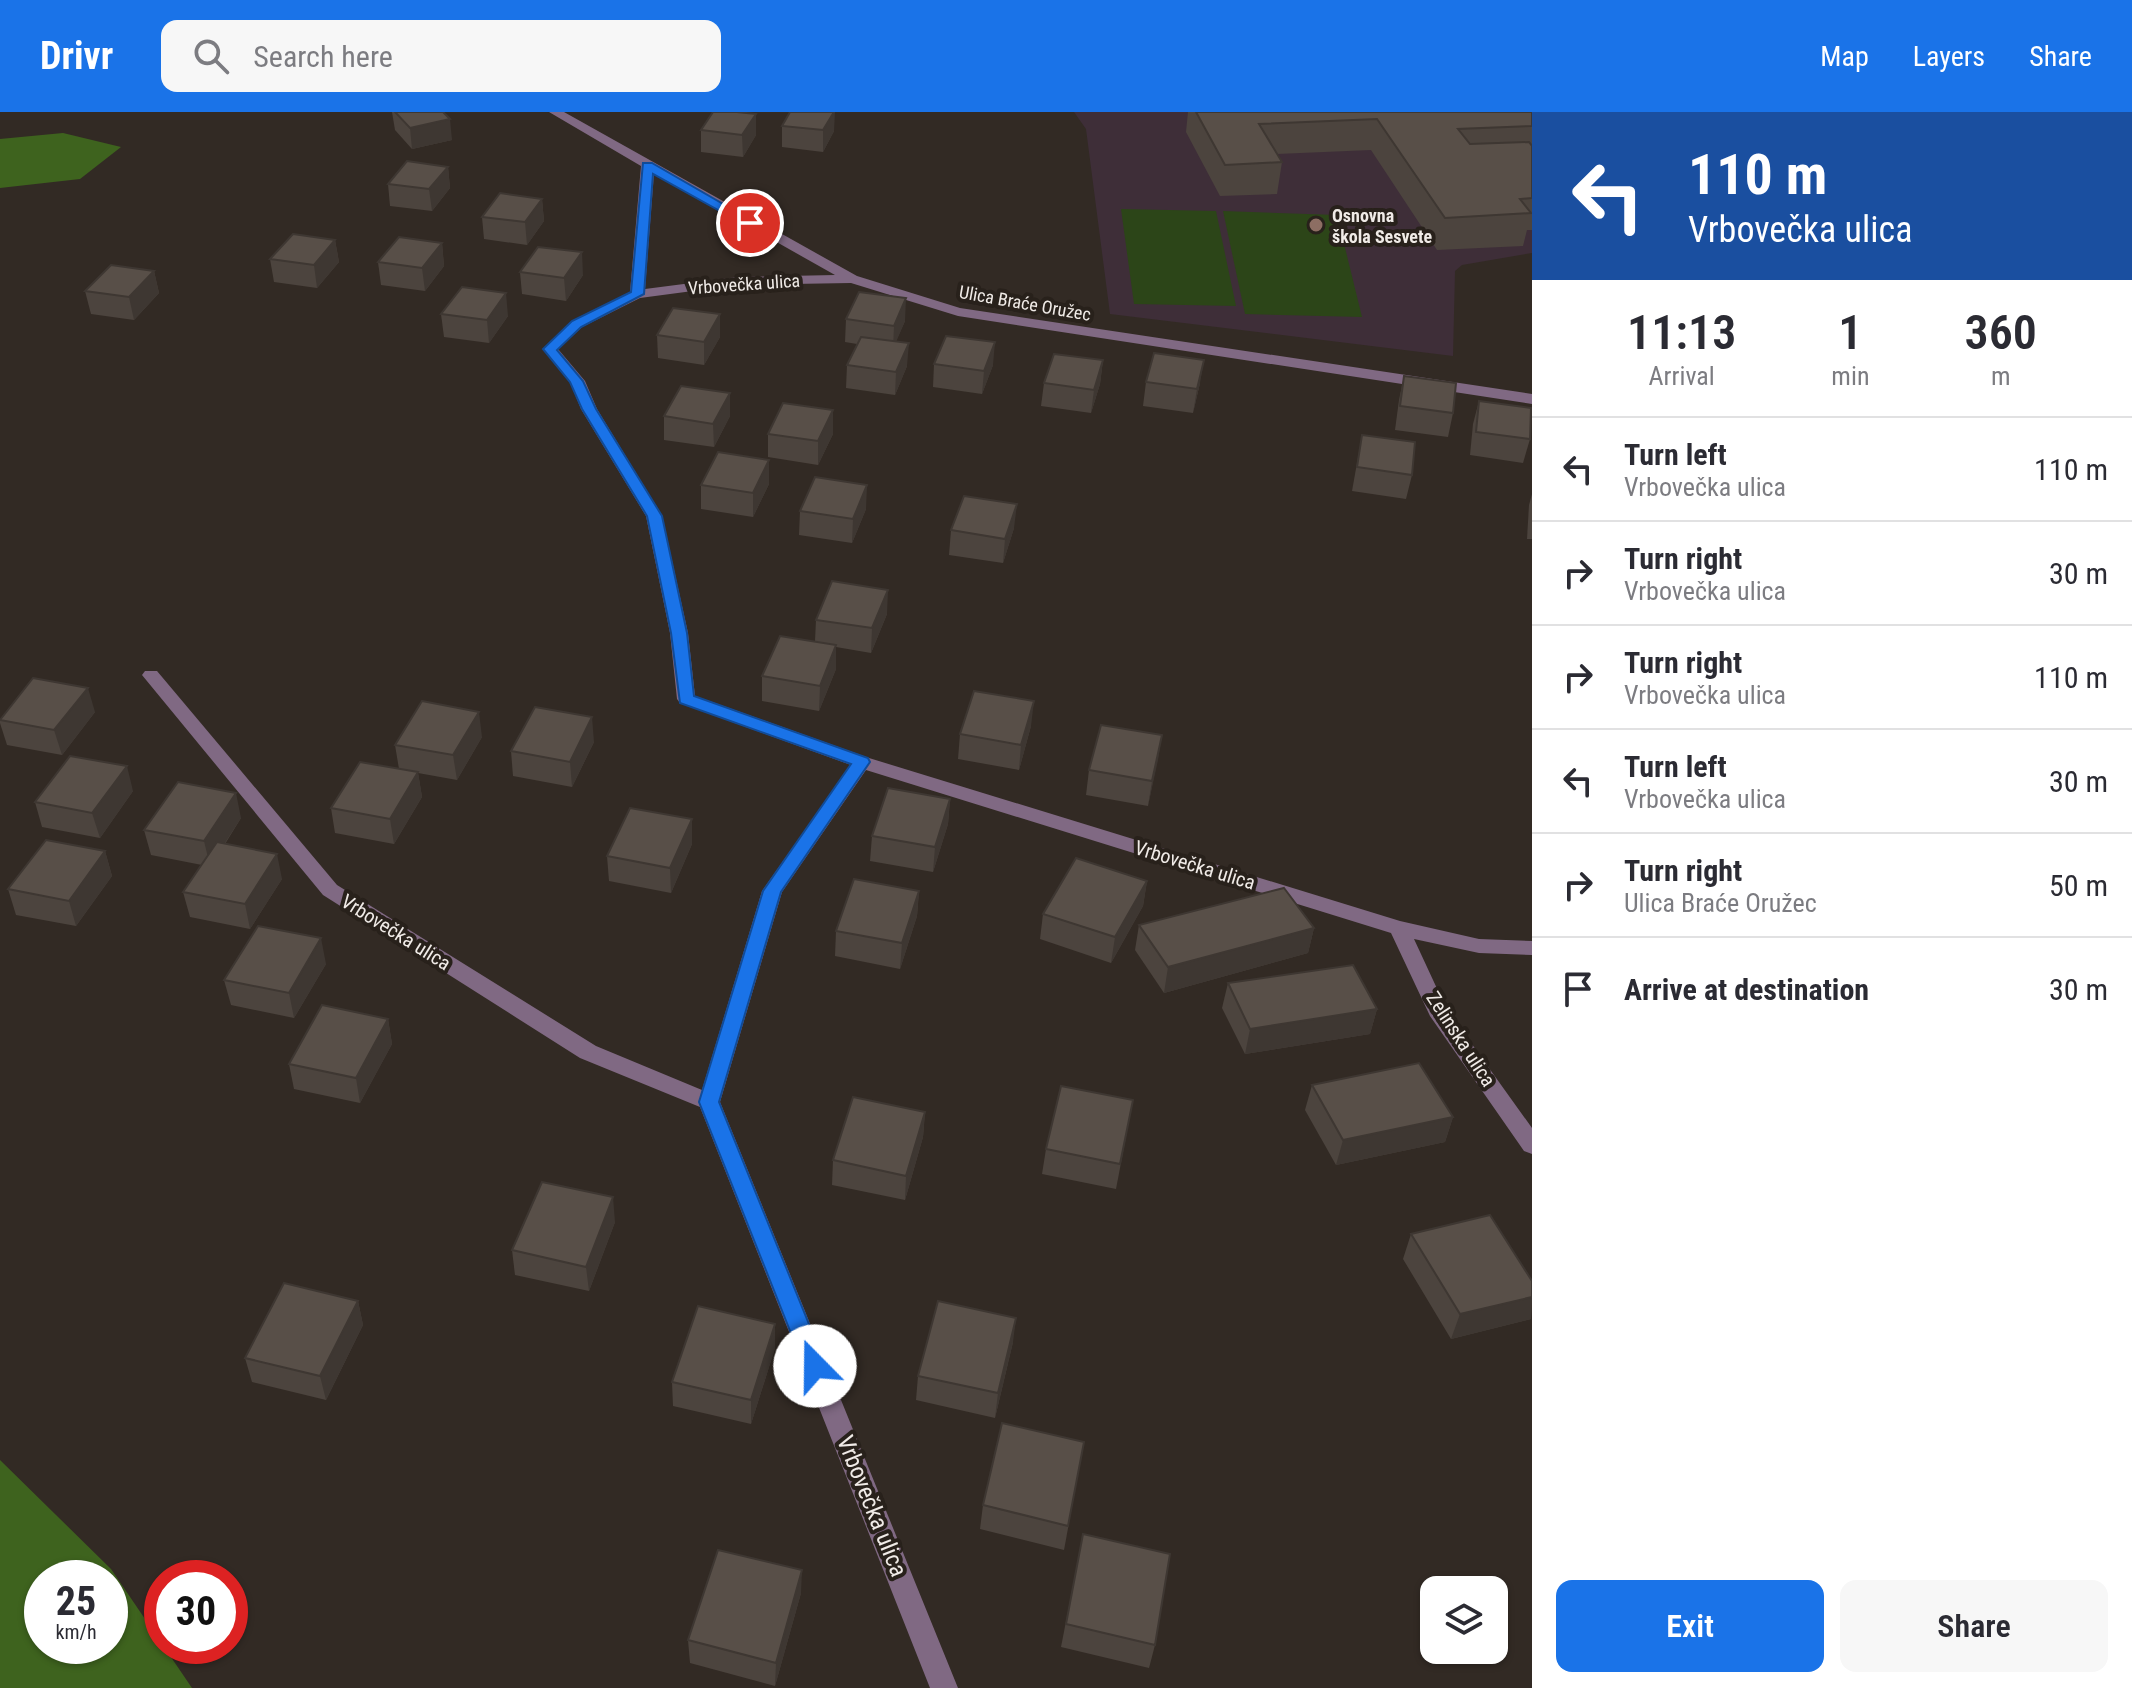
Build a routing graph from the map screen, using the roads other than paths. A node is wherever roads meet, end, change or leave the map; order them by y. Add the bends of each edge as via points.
1 (555, 112) edge
2 (648, 166) junction
3 (852, 279) junction
4 (637, 294) junction
5 (1532, 399) edge
6 (151, 675) dead end
7 (862, 762) junction
8 (1399, 928) junction
9 (1532, 948) edge
10 (709, 1102) junction
11 (1532, 1145) edge
12 (944, 1688) edge

1 - 2 street, Ulica Braće Oružec
2 - 3 street, Ulica Braće Oružec
2 - 4 street
3 - 4 street, Vrbovečka ulica via 738,281
3 - 5 street, Ulica Braće Oružec via 958,312
4 - 7 street, Vrbovečka ulica via 577,324 550,349 577,381 654,516 679,633 686,699
6 - 10 street, Vrbovečka ulica via 330,890 588,1052
7 - 8 street, Vrbovečka ulica
7 - 10 street via 772,891
8 - 9 street, Vrbovečka ulica via 1479,946
8 - 11 street, Zelinska ulica via 1437,1011
10 - 12 street, Vrbovečka ulica

